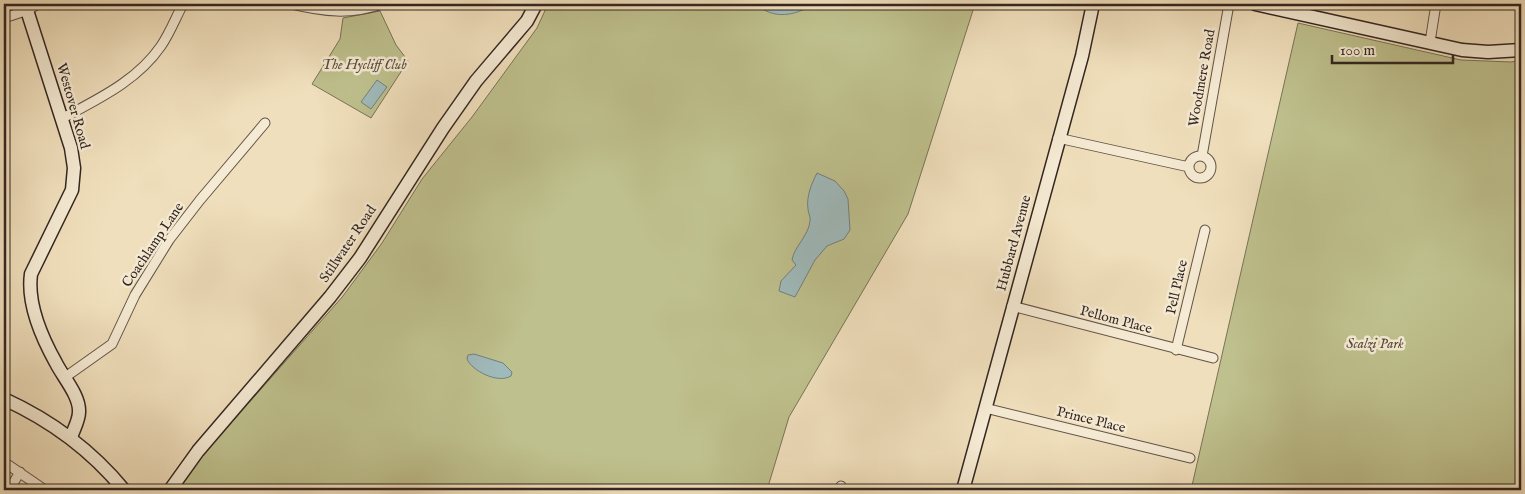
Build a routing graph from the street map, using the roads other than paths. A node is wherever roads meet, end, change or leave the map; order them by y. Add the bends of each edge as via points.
1 (183, 4) edge
2 (292, 4) edge
3 (382, 4) edge
4 (536, 4) edge
5 (1093, 4) edge
6 (1229, 4) edge
7 (1256, 4) edge
8 (1436, 4) edge
9 (30, 6) edge
10 (4, 18) edge
11 (1430, 42) junction
12 (1521, 50) edge
13 (62, 119) junction
14 (265, 123) dead end
15 (1058, 138) junction
16 (1202, 156) junction
17 (1189, 167) junction
18 (1204, 230) dead end
19 (1012, 306) junction
20 (1176, 350) junction
21 (1213, 358) dead end
22 (64, 378) junction
23 (4, 399) edge
24 (985, 408) junction
25 (70, 438) junction
26 (1190, 458) dead end
27 (4, 462) edge
28 (20, 472) junction
29 (9, 490) edge
30 (45, 490) edge
31 (124, 490) edge
32 (170, 490) edge
33 (963, 490) edge

1 - 13 street via 150,61 120,87
2 - 3 street via 325,12 367,9
4 - 32 main road, Stillwater Road via 527,21 476,81 443,128 360,258 198,451
5 - 15 main road, Hubbard Avenue
6 - 16 street, Woodmere Road
7 - 11 main road
8 - 11 street
9 - 10 street
9 - 13 main road, Westover Road
11 - 12 main road via 1479,51
13 - 22 main road, Westover Road via 74,168 72,190 31,274 30,288 37,319
14 - 22 street, Coachlamp Lane via 169,240 136,295 112,344
15 - 17 street, Woodmere Road
15 - 19 main road, Hubbard Avenue
16 - 17 street via 1193,159
16 - 17 street, Woodmere Road via 1212,166 1206,177 1195,177
18 - 20 street, Pell Place
19 - 20 street, Pellom Place
19 - 24 main road, Hubbard Avenue
20 - 21 street, Pellom Place
22 - 25 main road, Westover Road via 79,412
23 - 25 main road
24 - 26 street, Prince Place
24 - 33 main road, Hubbard Avenue
25 - 31 main road via 104,467
27 - 28 street
28 - 29 street
28 - 30 street

